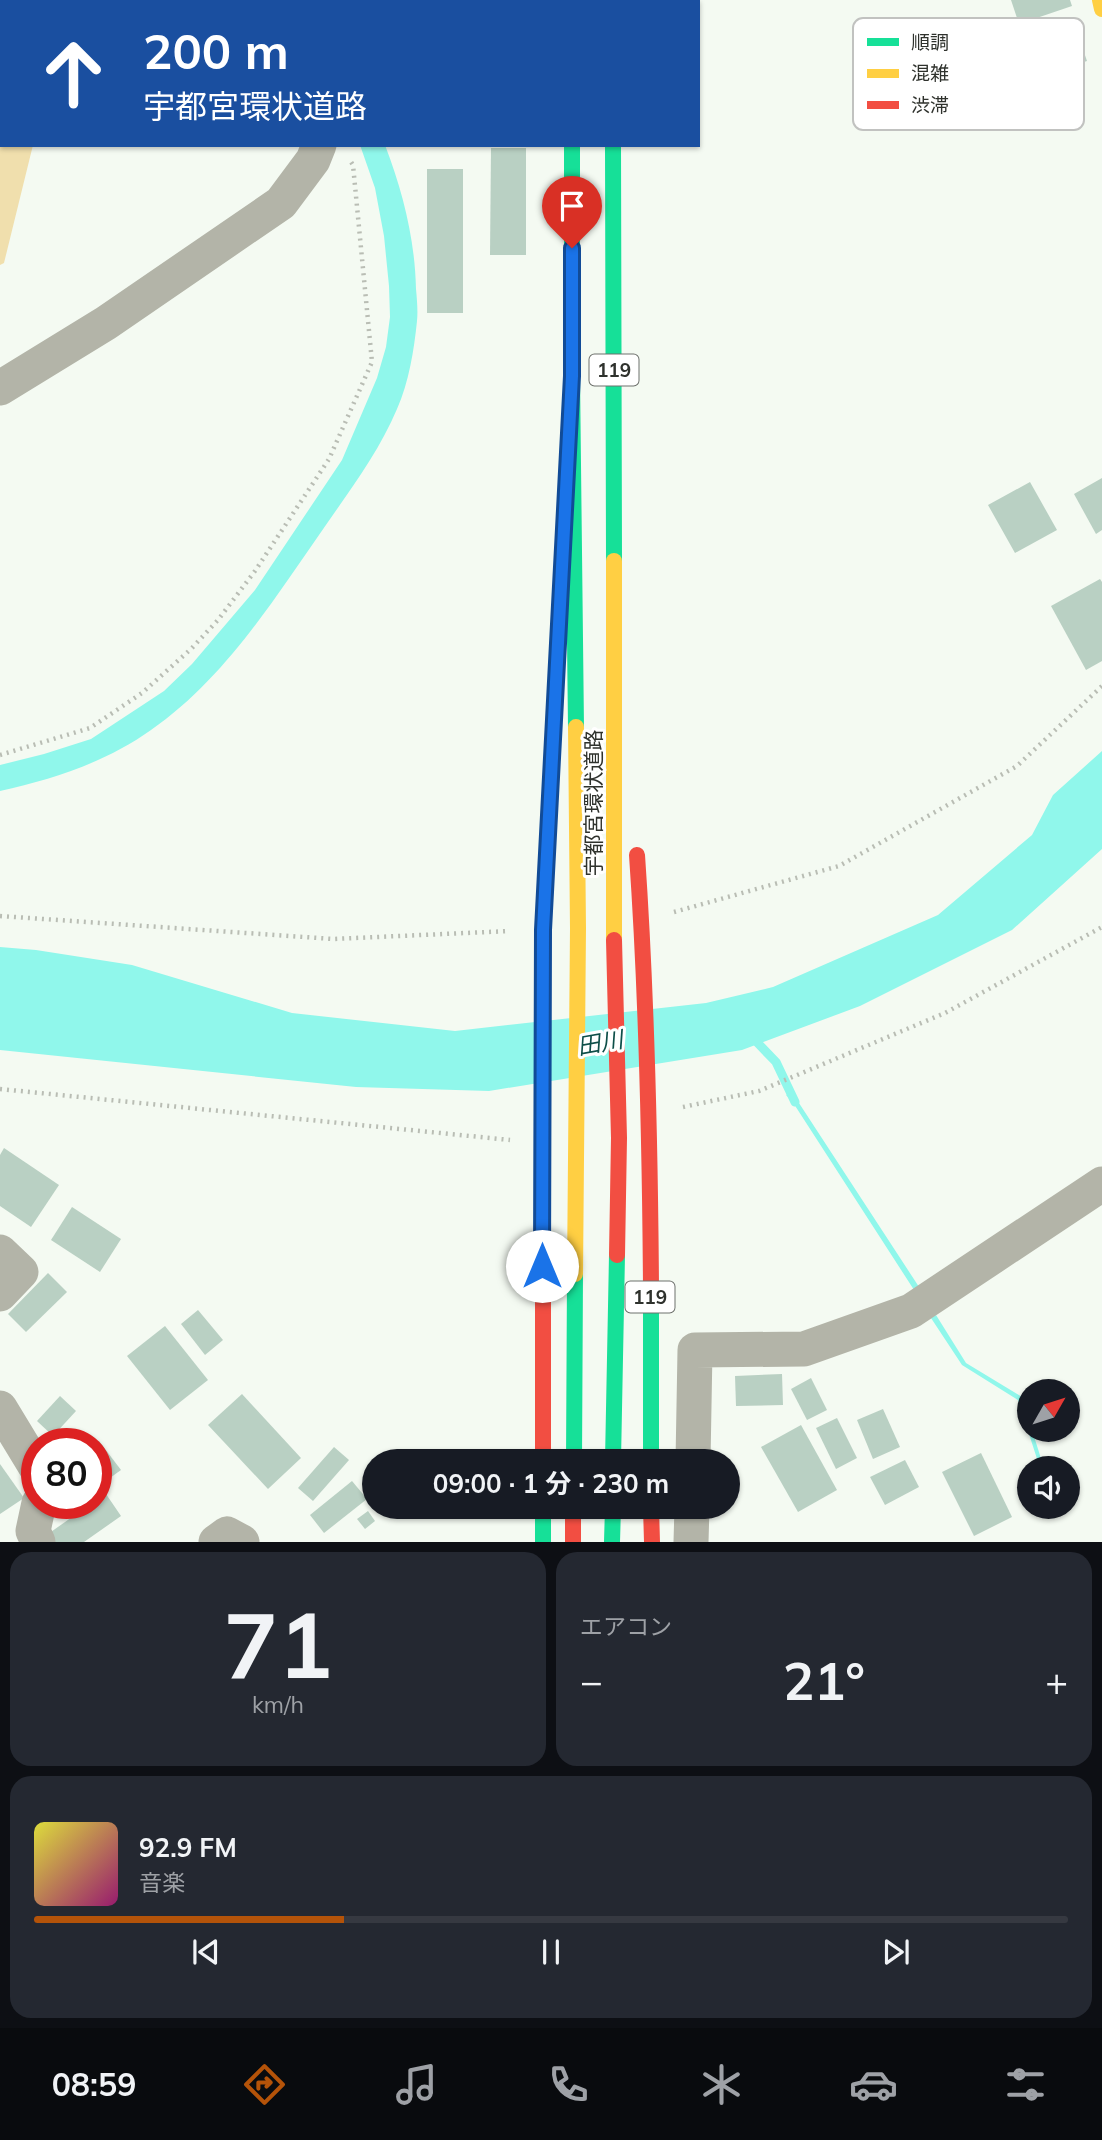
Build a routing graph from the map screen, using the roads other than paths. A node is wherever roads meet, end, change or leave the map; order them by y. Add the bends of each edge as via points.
1 (1100, 0) edge
2 (1102, 9) edge
3 (572, 147) edge
4 (613, 147) edge
5 (332, 150) edge
6 (572, 376) junction
7 (0, 388) edge
8 (615, 595) junction
9 (559, 625) dead end
10 (553, 736) dead end
11 (630, 772) dead end
12 (636, 840) dead end
13 (1102, 1184) edge
14 (0, 1252) edge
15 (0, 1294) edge
16 (0, 1408) edge
17 (21, 1443) edge
18 (543, 1449) edge
19 (573, 1449) edge
20 (613, 1449) edge
21 (651, 1449) edge
22 (693, 1449) edge
23 (36, 1519) edge
24 (543, 1519) edge
25 (573, 1519) edge
26 (612, 1519) edge
27 (651, 1519) edge
28 (692, 1519) edge
29 (38, 1542) edge
30 (216, 1542) edge
31 (242, 1542) edge
32 (543, 1542) edge
33 (573, 1542) edge
34 (612, 1542) edge
35 (652, 1542) edge
36 (691, 1542) edge

1 - 2 main road
3 - 6 main road, 宇都宮環状道路 / 119
4 - 8 main road, 宇都宮環状道路 / 119
5 - 7 street via 313,160 281,203 106,323
6 - 9 main road, 119
6 - 19 main road, 宇都宮環状道路 / 119 via 578,928
8 - 11 main road, 119
8 - 20 main road, 宇都宮環状道路 / 119 via 619,1138
10 - 18 main road via 543,930
12 - 21 main road, 119 via 649,1105
13 - 22 street via 911,1311 804,1349 695,1350
14 - 15 street via 20,1272
16 - 17 street
23 - 29 street via 33,1531
24 - 32 main road
25 - 33 main road
26 - 34 main road
27 - 35 main road
28 - 36 street
30 - 31 street via 227,1534

